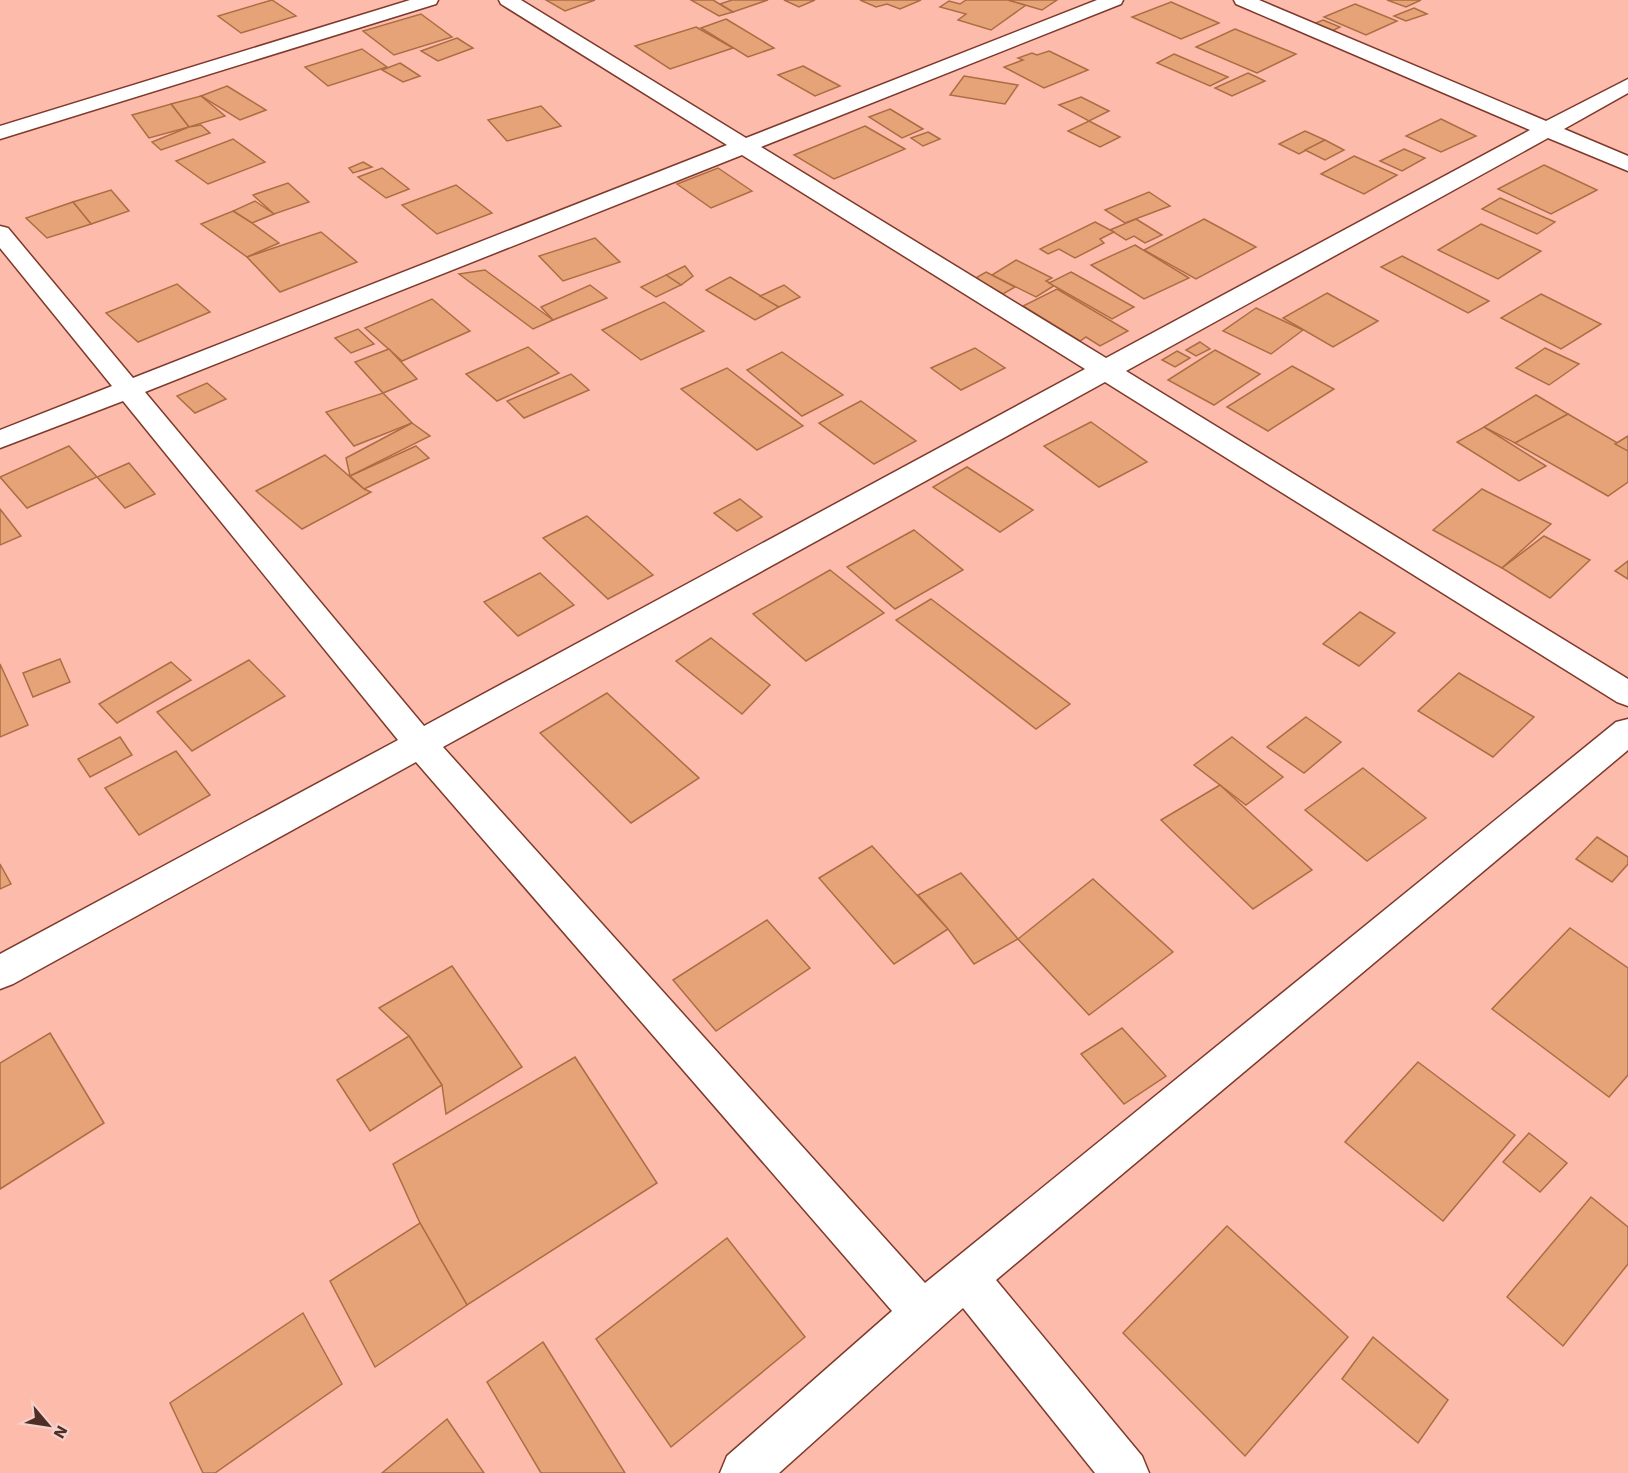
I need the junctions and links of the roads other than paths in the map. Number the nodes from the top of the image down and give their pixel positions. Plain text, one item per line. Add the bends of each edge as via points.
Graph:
1 (429, 0) edge
2 (508, 0) edge
3 (1114, 0) edge
4 (1243, 0) edge
5 (1628, 85) edge
6 (1548, 130) junction
7 (0, 133) edge
8 (744, 146) junction
9 (1628, 164) edge
10 (0, 233) edge
11 (1106, 371) junction
12 (129, 389) junction
13 (0, 440) edge
14 (1628, 694) edge
15 (1628, 731) edge
16 (420, 744) junction
17 (0, 973) edge
18 (966, 1278) junction
19 (923, 1313) junction
20 (744, 1473) edge
21 (1125, 1473) edge

1 - 7 street
2 - 8 street
3 - 8 street
4 - 6 street
5 - 6 street
6 - 9 street
6 - 11 street
8 - 11 street
8 - 12 street
10 - 12 street
11 - 14 street
11 - 16 street
12 - 13 street
12 - 16 street
15 - 18 street
16 - 17 street
16 - 19 street
18 - 19 street
18 - 21 street
19 - 20 street

